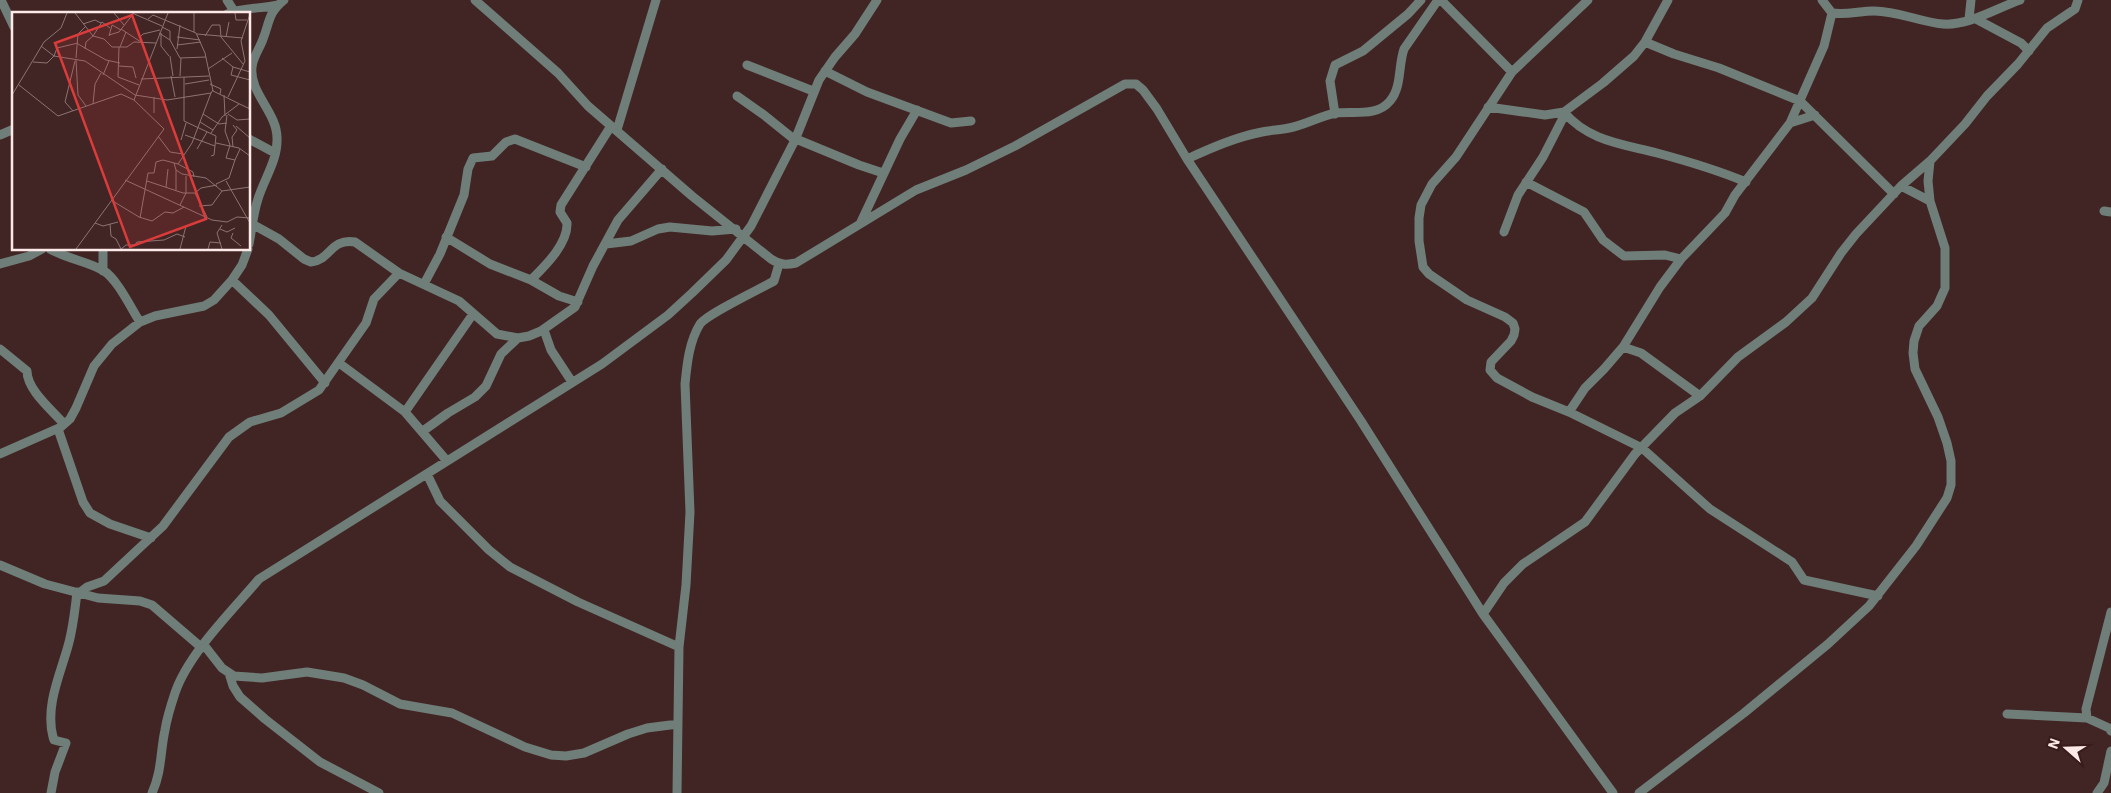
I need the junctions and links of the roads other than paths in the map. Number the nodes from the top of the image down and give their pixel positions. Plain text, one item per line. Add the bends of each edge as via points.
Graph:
1 (1, 0) edge
2 (228, 0) edge
3 (475, 0) edge
4 (656, 0) edge
5 (876, 0) edge
6 (1421, 0) edge
7 (1439, 0) edge
8 (1588, 0) edge
9 (1668, 0) edge
10 (1822, 0) edge
11 (1971, 0) edge
12 (2020, 0) edge
13 (2078, 0) edge
14 (281, 2) edge
15 (230, 12) edge
16 (1832, 12) junction
17 (1972, 19) junction
18 (12, 23) edge
19 (1645, 42) junction
20 (2029, 51) junction
21 (747, 65) dead end
22 (825, 71) junction
23 (1512, 72) junction
24 (813, 91) junction
25 (737, 96) dead end
26 (1800, 101) junction
27 (1488, 107) junction
28 (917, 110) junction
29 (1564, 113) junction
30 (1335, 114) junction
31 (1815, 115) junction
32 (971, 121) dead end
33 (1790, 123) junction
34 (614, 128) junction
35 (12, 130) edge
36 (0, 135) edge
37 (795, 139) junction
38 (250, 140) edge
39 (275, 153) junction
40 (1187, 159) junction
41 (1930, 161) junction
42 (586, 167) junction
43 (662, 169) junction
44 (883, 173) junction
45 (1526, 182) junction
46 (1746, 182) junction
47 (1901, 186) junction
48 (1894, 194) junction
49 (1930, 201) junction
50 (251, 220) edge
51 (861, 222) junction
52 (736, 229) junction
53 (1504, 232) dead end
54 (744, 236) junction
55 (446, 237) junction
56 (606, 244) junction
57 (40, 250) edge
58 (52, 250) edge
59 (103, 250) edge
60 (248, 250) edge
61 (1681, 259) junction
62 (0, 264) edge
63 (779, 264) junction
64 (103, 270) junction
65 (399, 273) junction
66 (232, 280) junction
67 (531, 280) junction
68 (424, 284) junction
69 (578, 302) junction
70 (472, 314) junction
71 (140, 322) junction
72 (544, 330) junction
73 (518, 338) junction
74 (1623, 347) junction
75 (0, 349) edge
76 (339, 363) junction
77 (572, 382) junction
78 (325, 383) junction
79 (1700, 396) junction
80 (405, 412) junction
81 (1569, 412) junction
82 (61, 426) junction
83 (423, 431) junction
84 (1642, 448) junction
85 (0, 454) edge
86 (447, 461) junction
87 (426, 474) junction
88 (151, 538) junction
89 (0, 565) edge
90 (78, 592) junction
91 (1878, 596) junction
92 (2111, 612) edge
93 (1483, 614) junction
94 (679, 646) junction
95 (203, 647) junction
96 (229, 673) junction
97 (2007, 714) dead end
98 (2086, 718) junction
99 (678, 724) junction
100 (2111, 730) edge
101 (2111, 751) edge
102 (51, 793) edge
103 (152, 793) edge
104 (379, 793) edge
105 (677, 793) edge
106 (1614, 793) edge
107 (1639, 793) edge
108 (2097, 793) edge

1 - 18 street
2 - 15 street
3 - 34 street via 558,73 588,106
4 - 34 street
5 - 22 street via 855,34
6 - 30 street via 1363,50 1335,65 1330,81
7 - 23 street
7 - 30 street via 1404,50 1398,83 1390,101 1369,112
8 - 23 street
9 - 19 street
10 - 16 street
11 - 17 street
12 - 17 street
13 - 20 street via 2075,9 2047,28
14 - 15 street
14 - 39 street via 270,16 252,67 257,90 275,125
16 - 17 street via 1846,15 1875,11 1946,24
16 - 26 street via 1828,36
17 - 20 street via 2021,43
19 - 26 street
19 - 29 street via 1618,71
20 - 41 street
21 - 24 street
22 - 24 street
22 - 28 street via 867,92
23 - 27 street
24 - 37 street
25 - 37 street
26 - 31 street
26 - 33 street
27 - 29 street via 1545,115
27 - 81 street via 1456,157 1424,197 1419,218 1423,267 1467,300 1513,323 1515,329 1511,341 1491,362 1490,370 1497,378
28 - 32 street via 954,124
28 - 44 street
29 - 45 street
29 - 46 street via 1583,131 1605,140 1665,155
30 - 40 street via 1289,128 1260,132
31 - 33 street
31 - 48 street
33 - 46 street
34 - 42 street
34 - 43 street
35 - 36 street
37 - 44 street
37 - 54 street
38 - 39 street
39 - 50 street
40 - 51 street via 1143,90 1136,84 1125,84 1015,146 927,185
40 - 93 street via 1350,404
41 - 47 street
41 - 49 street
42 - 55 street via 515,139 506,142 492,156 474,158 468,169 464,195
42 - 67 street via 560,208 567,223 564,238
43 - 52 street
43 - 56 street via 626,210
44 - 51 street
45 - 53 street
45 - 61 street via 1584,212 1603,240 1624,256 1665,255
46 - 61 street via 1725,213
47 - 48 street
47 - 49 street
48 - 79 street via 1840,253 1812,298 1786,322 1738,357
49 - 91 street via 1945,248 1945,288 1937,306 1919,326 1913,353 1915,369 1947,442 1951,485 1947,498 1916,546
50 - 65 street via 308,261 315,262 339,243 355,242
51 - 63 street via 796,262
52 - 54 street
52 - 56 street via 712,232 670,227 631,240
54 - 63 street
54 - 77 street via 726,260 668,315
55 - 67 street via 490,264
55 - 68 street
56 - 69 street
57 - 62 street
58 - 64 street
59 - 64 street
60 - 66 street
61 - 74 street
63 - 94 street via 774,281 701,322 691,346 685,384 689,529
64 - 71 street via 112,278
65 - 68 street
65 - 76 street via 374,299 366,323
66 - 71 street via 204,306
66 - 78 street via 269,315
67 - 69 street
68 - 70 street via 459,301
69 - 72 street
70 - 73 street via 497,334
70 - 80 street
71 - 82 street via 100,356 76,408
72 - 73 street
72 - 77 street via 551,350
73 - 83 street via 501,354 486,386 475,397
74 - 79 street via 1641,353
74 - 81 street via 1585,388
75 - 82 street via 27,370 31,387
76 - 78 street
76 - 80 street
77 - 86 street
78 - 88 street via 300,403 250,422 229,437
79 - 84 street via 1676,413
80 - 83 street
81 - 84 street
82 - 85 street
82 - 88 street via 85,507 110,524
83 - 86 street
84 - 91 street via 1710,508 1792,562 1804,580
84 - 93 street via 1585,522 1523,564 1504,583
86 - 87 street
87 - 94 street via 440,501 510,567 578,602
87 - 95 street via 259,580
88 - 90 street via 104,581
89 - 90 street via 45,584
90 - 95 street via 152,605
90 - 102 street via 68,646 57,677 51,717 52,737 66,743
91 - 107 street via 1828,644
92 - 98 street
93 - 106 street
94 - 99 street
95 - 96 street
95 - 103 street via 190,662 176,691 165,728 159,777
96 - 99 street via 256,678 307,672 344,678 400,704 452,713 551,755 584,753 647,728
96 - 104 street via 240,697 265,720 320,762
97 - 98 street
98 - 100 street
99 - 105 street
101 - 108 street via 2104,783

